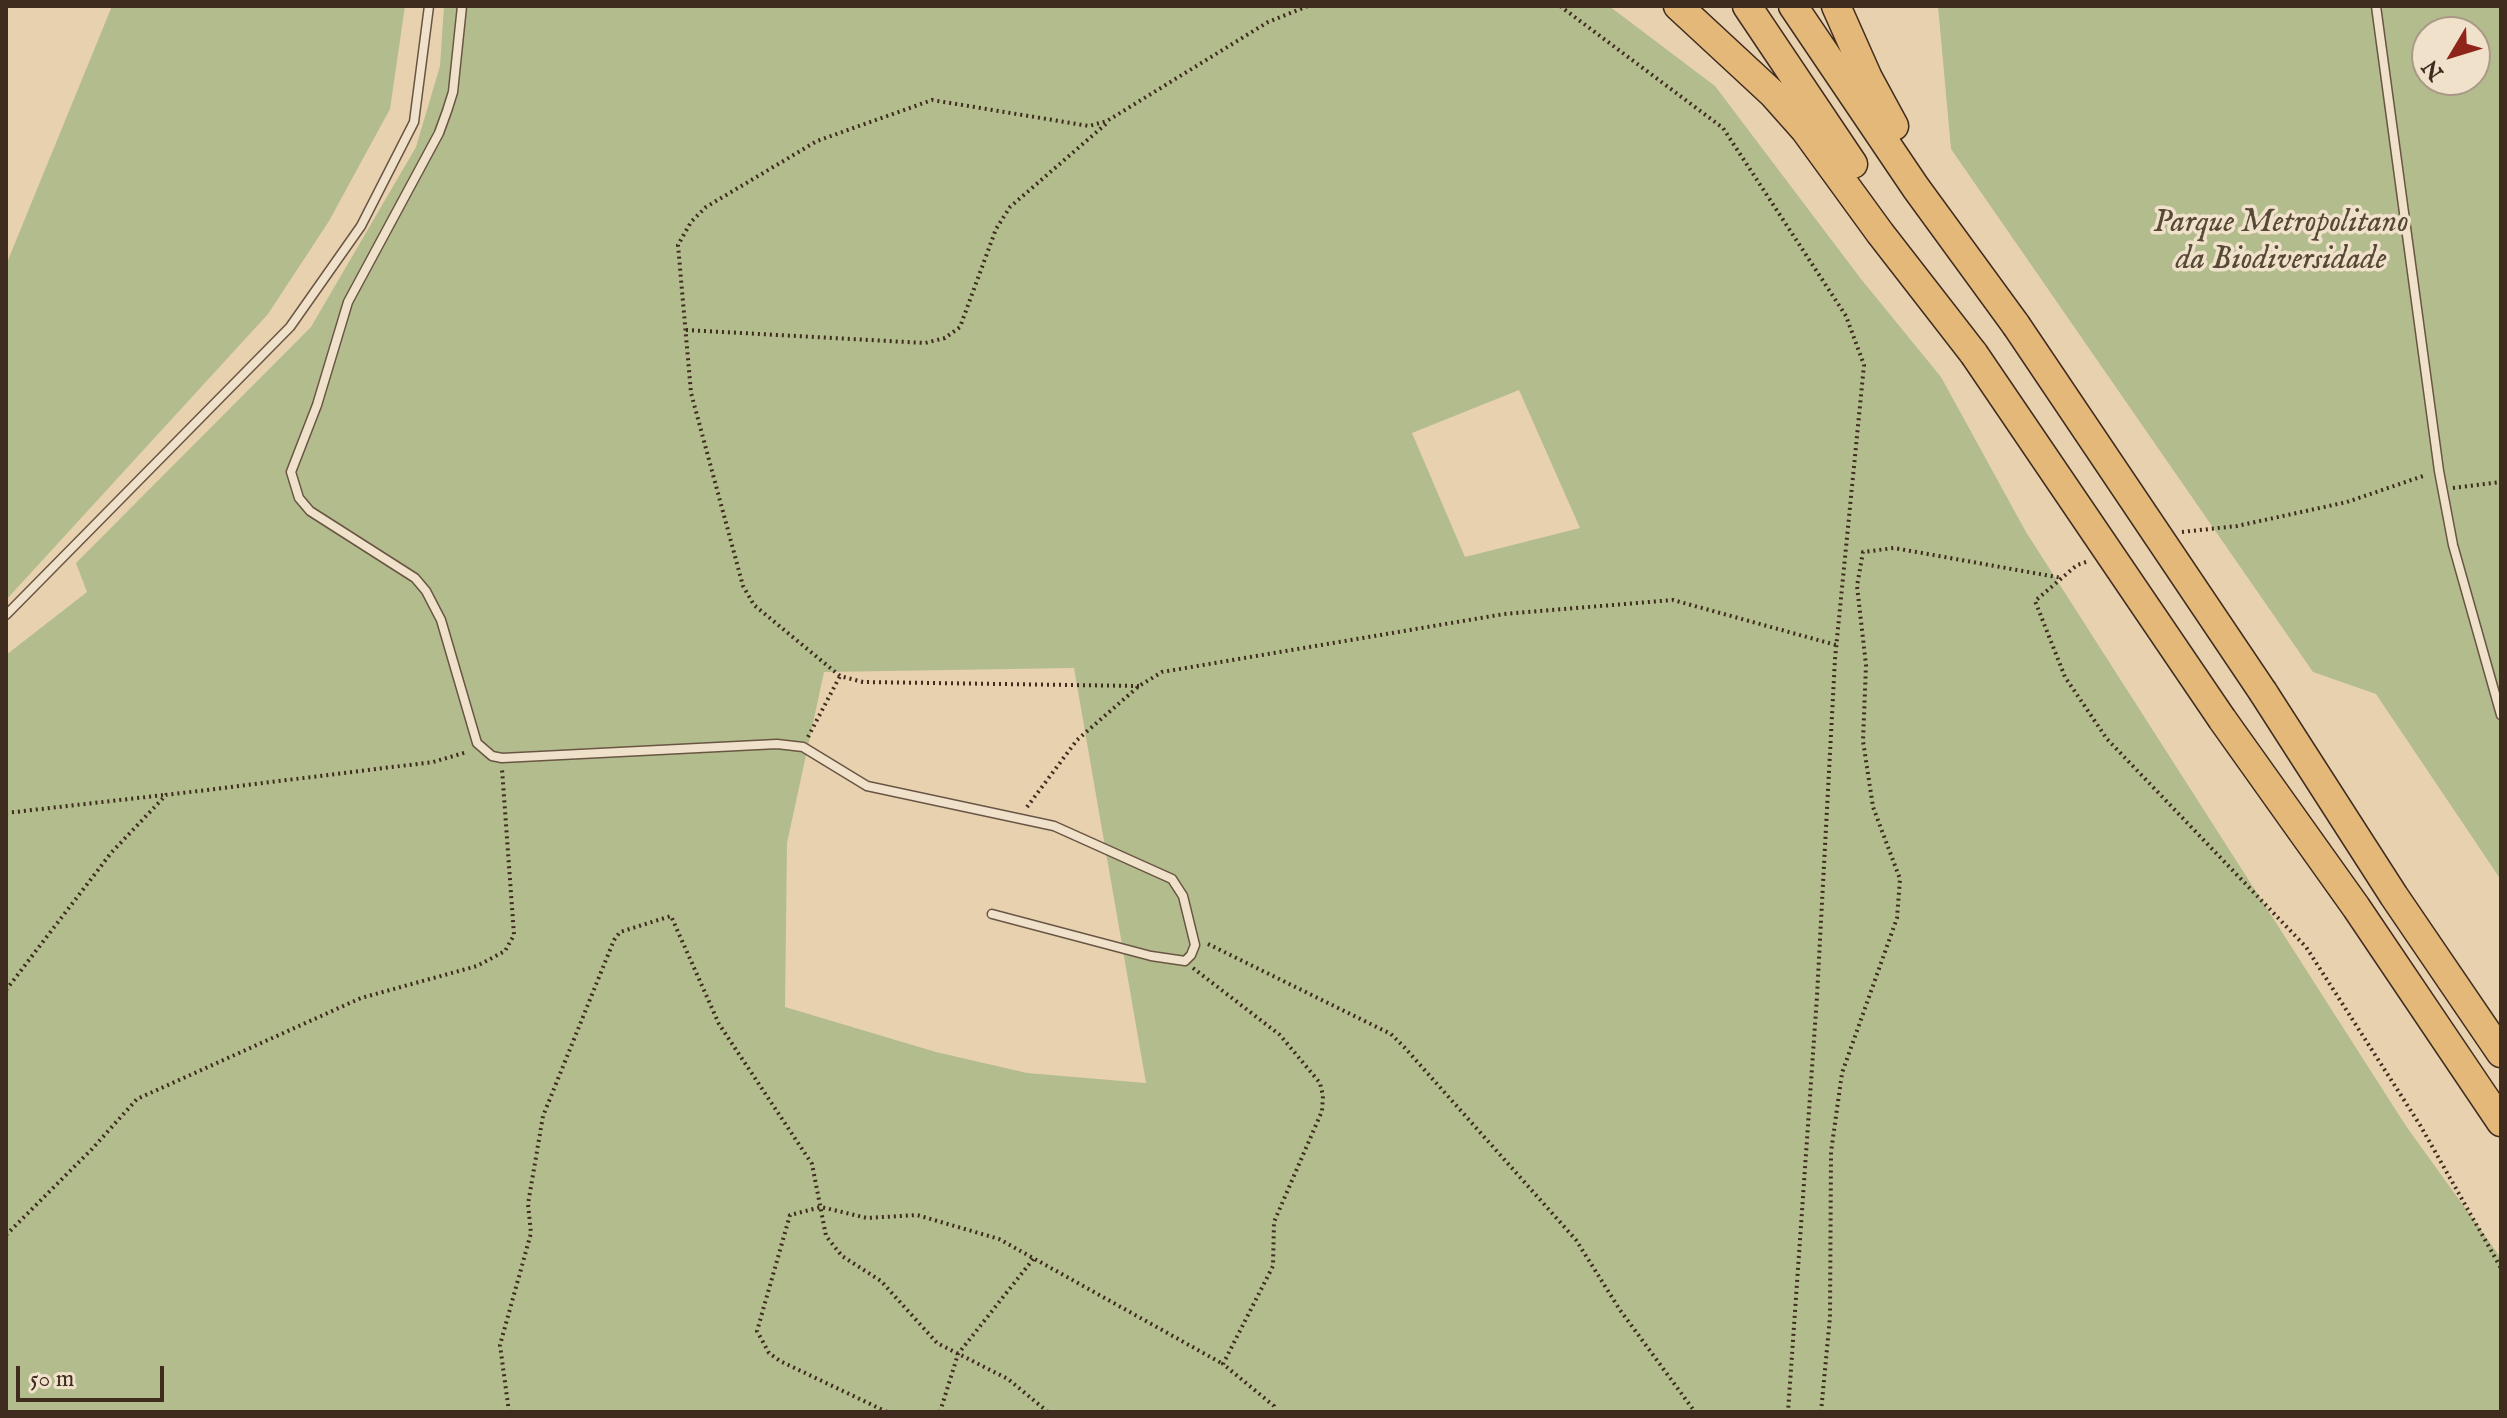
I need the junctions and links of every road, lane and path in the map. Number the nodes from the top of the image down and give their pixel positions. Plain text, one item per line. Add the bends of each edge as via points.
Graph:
1 (429, 6) edge
2 (462, 6) edge
3 (1308, 6) edge
4 (1560, 6) edge
5 (1678, 6) edge
6 (1747, 6) edge
7 (1793, 6) edge
8 (1836, 6) edge
9 (2376, 6) edge
10 (1114, 116) junction
11 (2016, 325) junction
12 (686, 330) junction
13 (1974, 354) junction
14 (2439, 471) junction
15 (2501, 482) edge
16 (2443, 489) junction
17 (2237, 526) dead end
18 (2077, 565) dead end
19 (2062, 578) junction
20 (6, 615) edge
21 (1836, 645) junction
22 (840, 676) junction
23 (1139, 686) junction
24 (2501, 715) edge
25 (803, 747) junction
26 (483, 748) junction
27 (502, 758) junction
28 (166, 795) junction
29 (6, 813) edge
30 (1019, 818) junction
31 (992, 914) dead end
32 (1193, 938) junction
33 (1185, 961) junction
34 (6, 990) edge
35 (2501, 1053) edge
36 (2501, 1122) edge
37 (821, 1207) junction
38 (6, 1235) edge
39 (1034, 1258) junction
40 (2501, 1268) edge
41 (958, 1354) junction
42 (1223, 1364) junction
43 (509, 1412) edge
44 (887, 1412) edge
45 (940, 1412) edge
46 (1048, 1412) edge
47 (1275, 1412) edge
48 (1695, 1412) edge
49 (1788, 1412) edge
50 (1821, 1412) edge

1 - 20 lane via 414,122 361,226 290,327
2 - 26 lane via 453,92 439,133 348,302 291,472 299,498 310,511 415,578 426,591 441,620 477,743
3 - 10 path via 1268,22
4 - 21 path via 1723,128 1846,316 1864,365
5 - 13 highway via 1805,130
6 - 13 highway
7 - 11 highway
8 - 11 highway via 1887,114
9 - 14 lane
10 - 12 path via 1010,207 996,229 960,327 945,338 925,343
10 - 12 path via 1089,126 932,100 817,141 706,207 691,222 678,245
11 - 35 highway, bridge
12 - 22 path via 691,393 743,586 754,605
13 - 36 highway, bridge
14 - 16 lane
14 - 17 path via 2347,502
15 - 16 path
16 - 24 lane via 2453,545
18 - 19 path
19 - 40 path via 2035,601 2065,677 2107,739 2306,947 2420,1125
19 - 50 path via 1894,548 1863,552 1857,586 1866,665 1863,741 1873,807 1900,879 1897,918 1842,1073 1831,1152 1830,1317
21 - 23 path via 1673,600 1504,614 1162,672
21 - 49 path
22 - 23 path via 863,682
22 - 25 path
23 - 30 path via 1077,740
25 - 27 lane
25 - 30 lane via 867,786
26 - 27 lane
26 - 28 path via 433,762
27 - 38 path via 514,935 505,951 477,966 361,998 137,1099
28 - 29 path
28 - 34 path via 111,853
30 - 32 lane via 1054,826 1172,879 1183,896
31 - 33 lane
32 - 33 lane via 1195,945
32 - 48 path via 1391,1034 1576,1240
33 - 42 path via 1280,1035 1320,1083 1323,1096 1322,1111 1274,1222 1273,1266
37 - 39 path via 867,1218 917,1215 999,1239
37 - 41 path via 826,1236 842,1256 881,1281 937,1343
37 - 43 path via 812,1164 719,1024 671,916 620,932 543,1116 528,1204 531,1233 500,1345
37 - 44 path via 790,1215 757,1331 780,1361
39 - 41 path
39 - 42 path
41 - 45 path
41 - 46 path via 1008,1379
42 - 47 path

